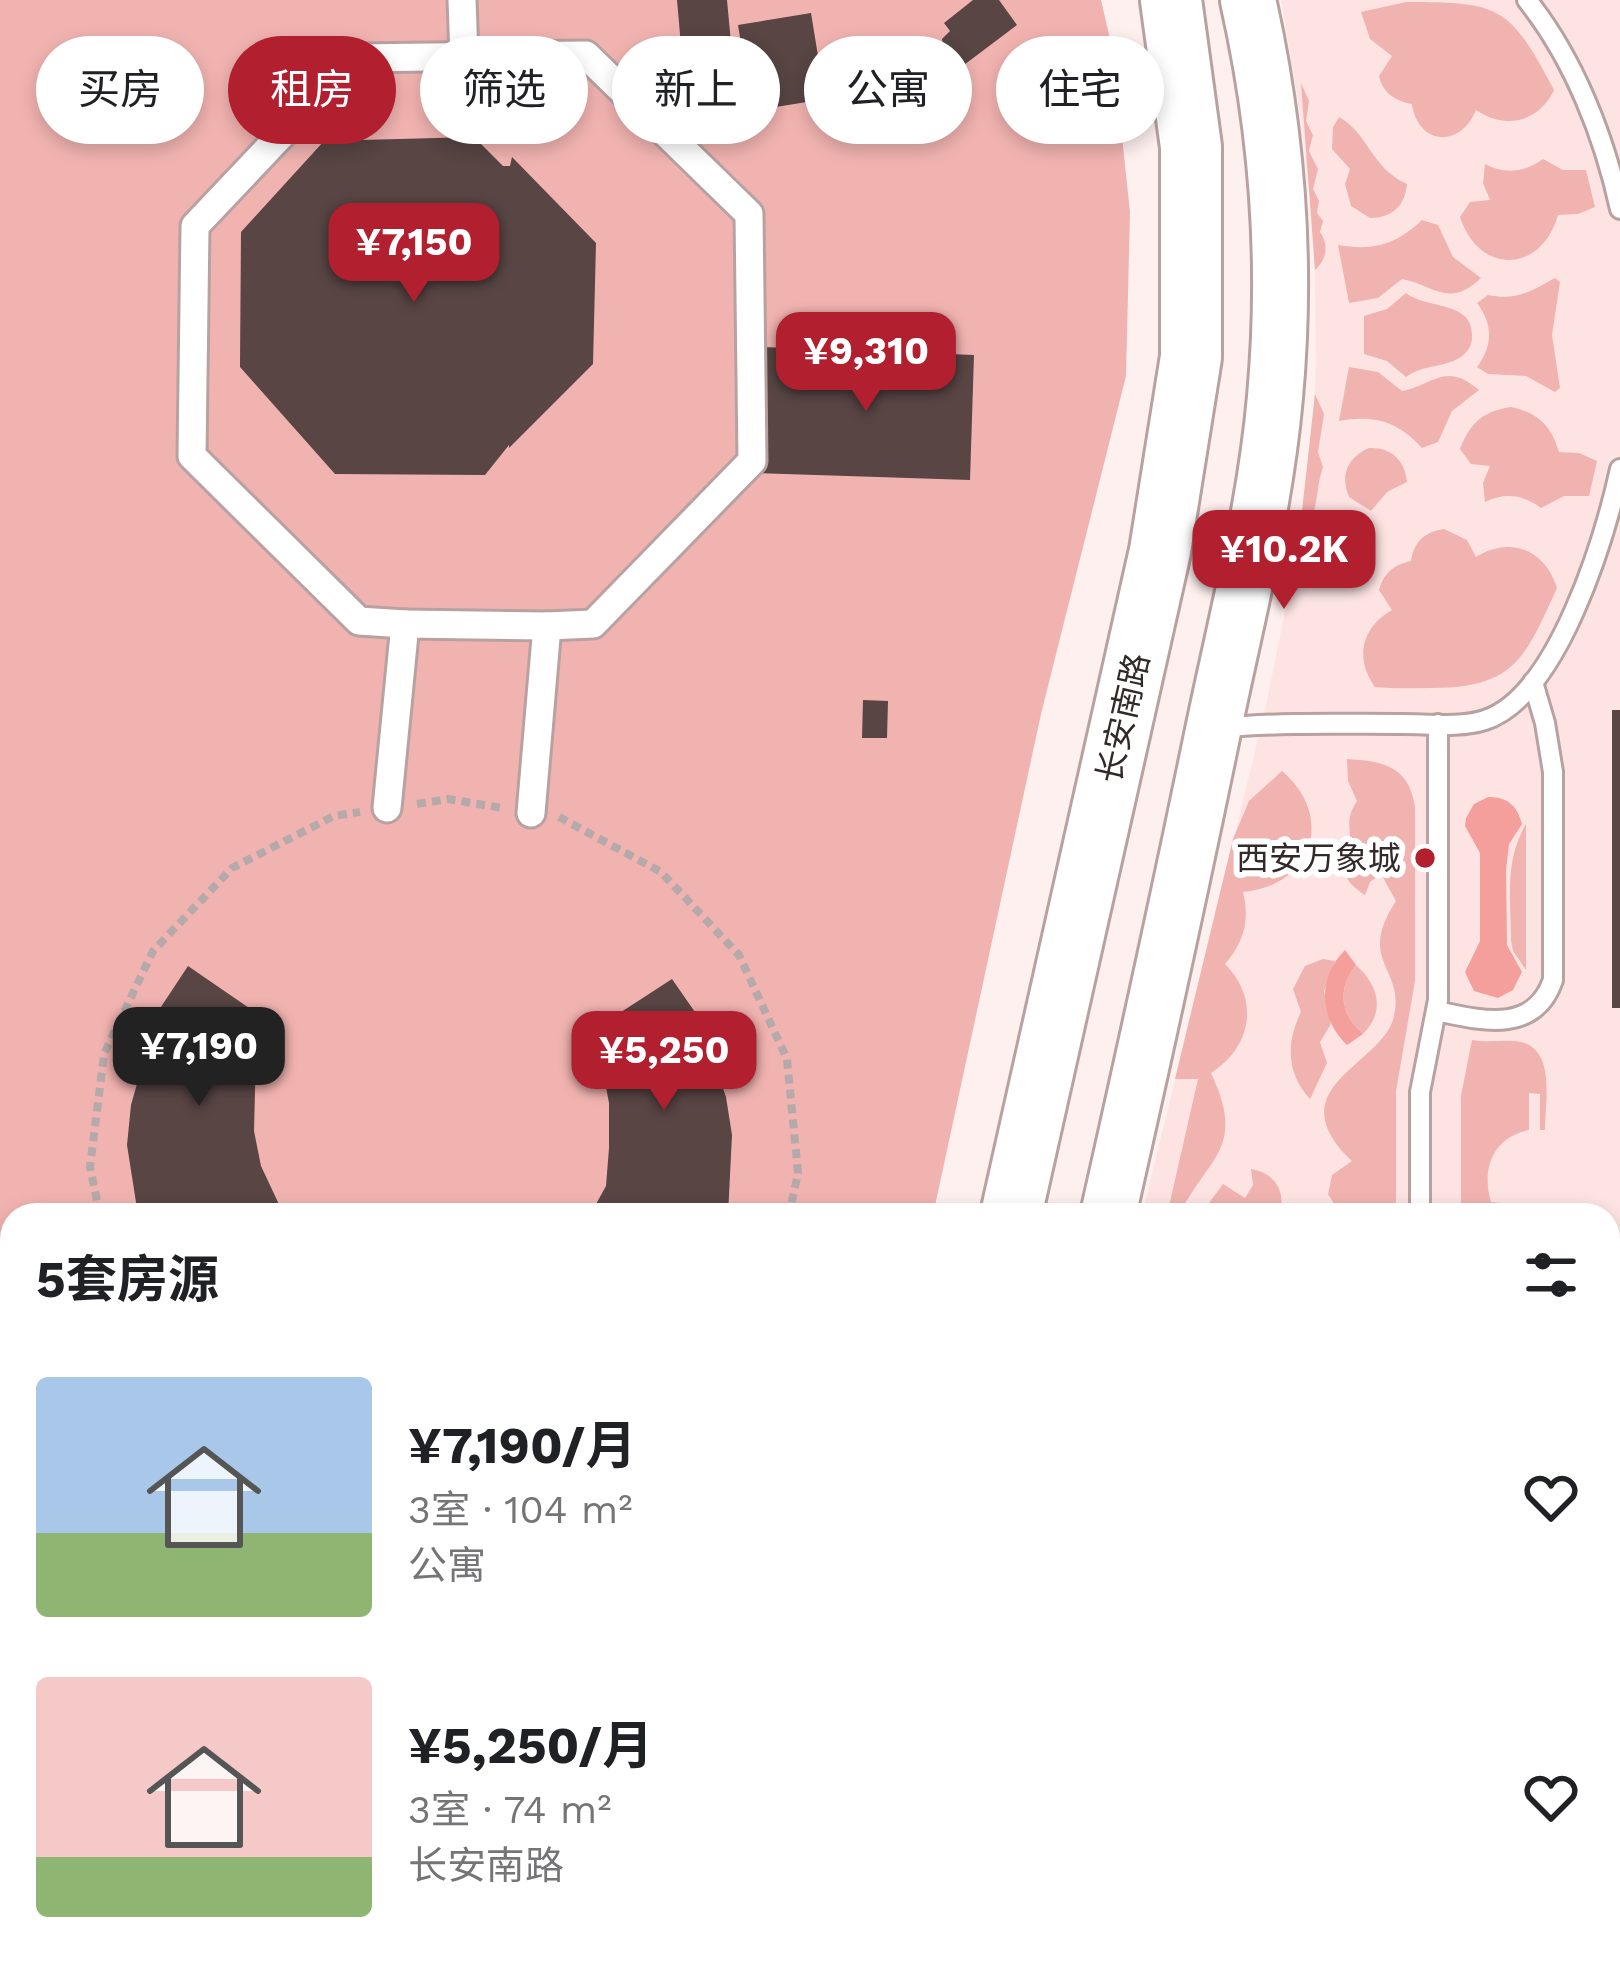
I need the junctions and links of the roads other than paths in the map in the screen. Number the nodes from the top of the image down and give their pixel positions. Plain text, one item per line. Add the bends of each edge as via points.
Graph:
1 (462, 0) edge
2 (1171, 0) edge
3 (1248, 0) edge
4 (1536, 4) edge
5 (463, 36) edge
6 (420, 57) edge
7 (588, 57) edge
8 (1620, 209) edge
9 (1620, 469) edge
10 (405, 624) junction
11 (547, 626) junction
12 (1533, 682) junction
13 (1438, 724) junction
14 (1213, 729) junction
15 (386, 808) road end
16 (531, 813) road end
17 (1436, 1011) junction
18 (1014, 1203) edge
19 (1111, 1203) edge
20 (1420, 1203) edge

1 - 5 street
2 - 18 main road, 长安南路 via 1191,147 1191,357 1160,551
3 - 14 main road via 1270,130 1282,301 1256,531
4 - 8 lane via 1580,90
6 - 10 street via 354,58 195,226 192,456 359,621
7 - 11 street via 749,214 752,460 593,624
9 - 12 lane via 1588,575
10 - 11 street
10 - 15 street
11 - 16 street
12 - 13 lane via 1494,716
12 - 17 lane via 1553,772 1552,980 1536,1007 1505,1022
13 - 14 lane
13 - 17 lane
14 - 19 main road
17 - 20 lane via 1420,1092

